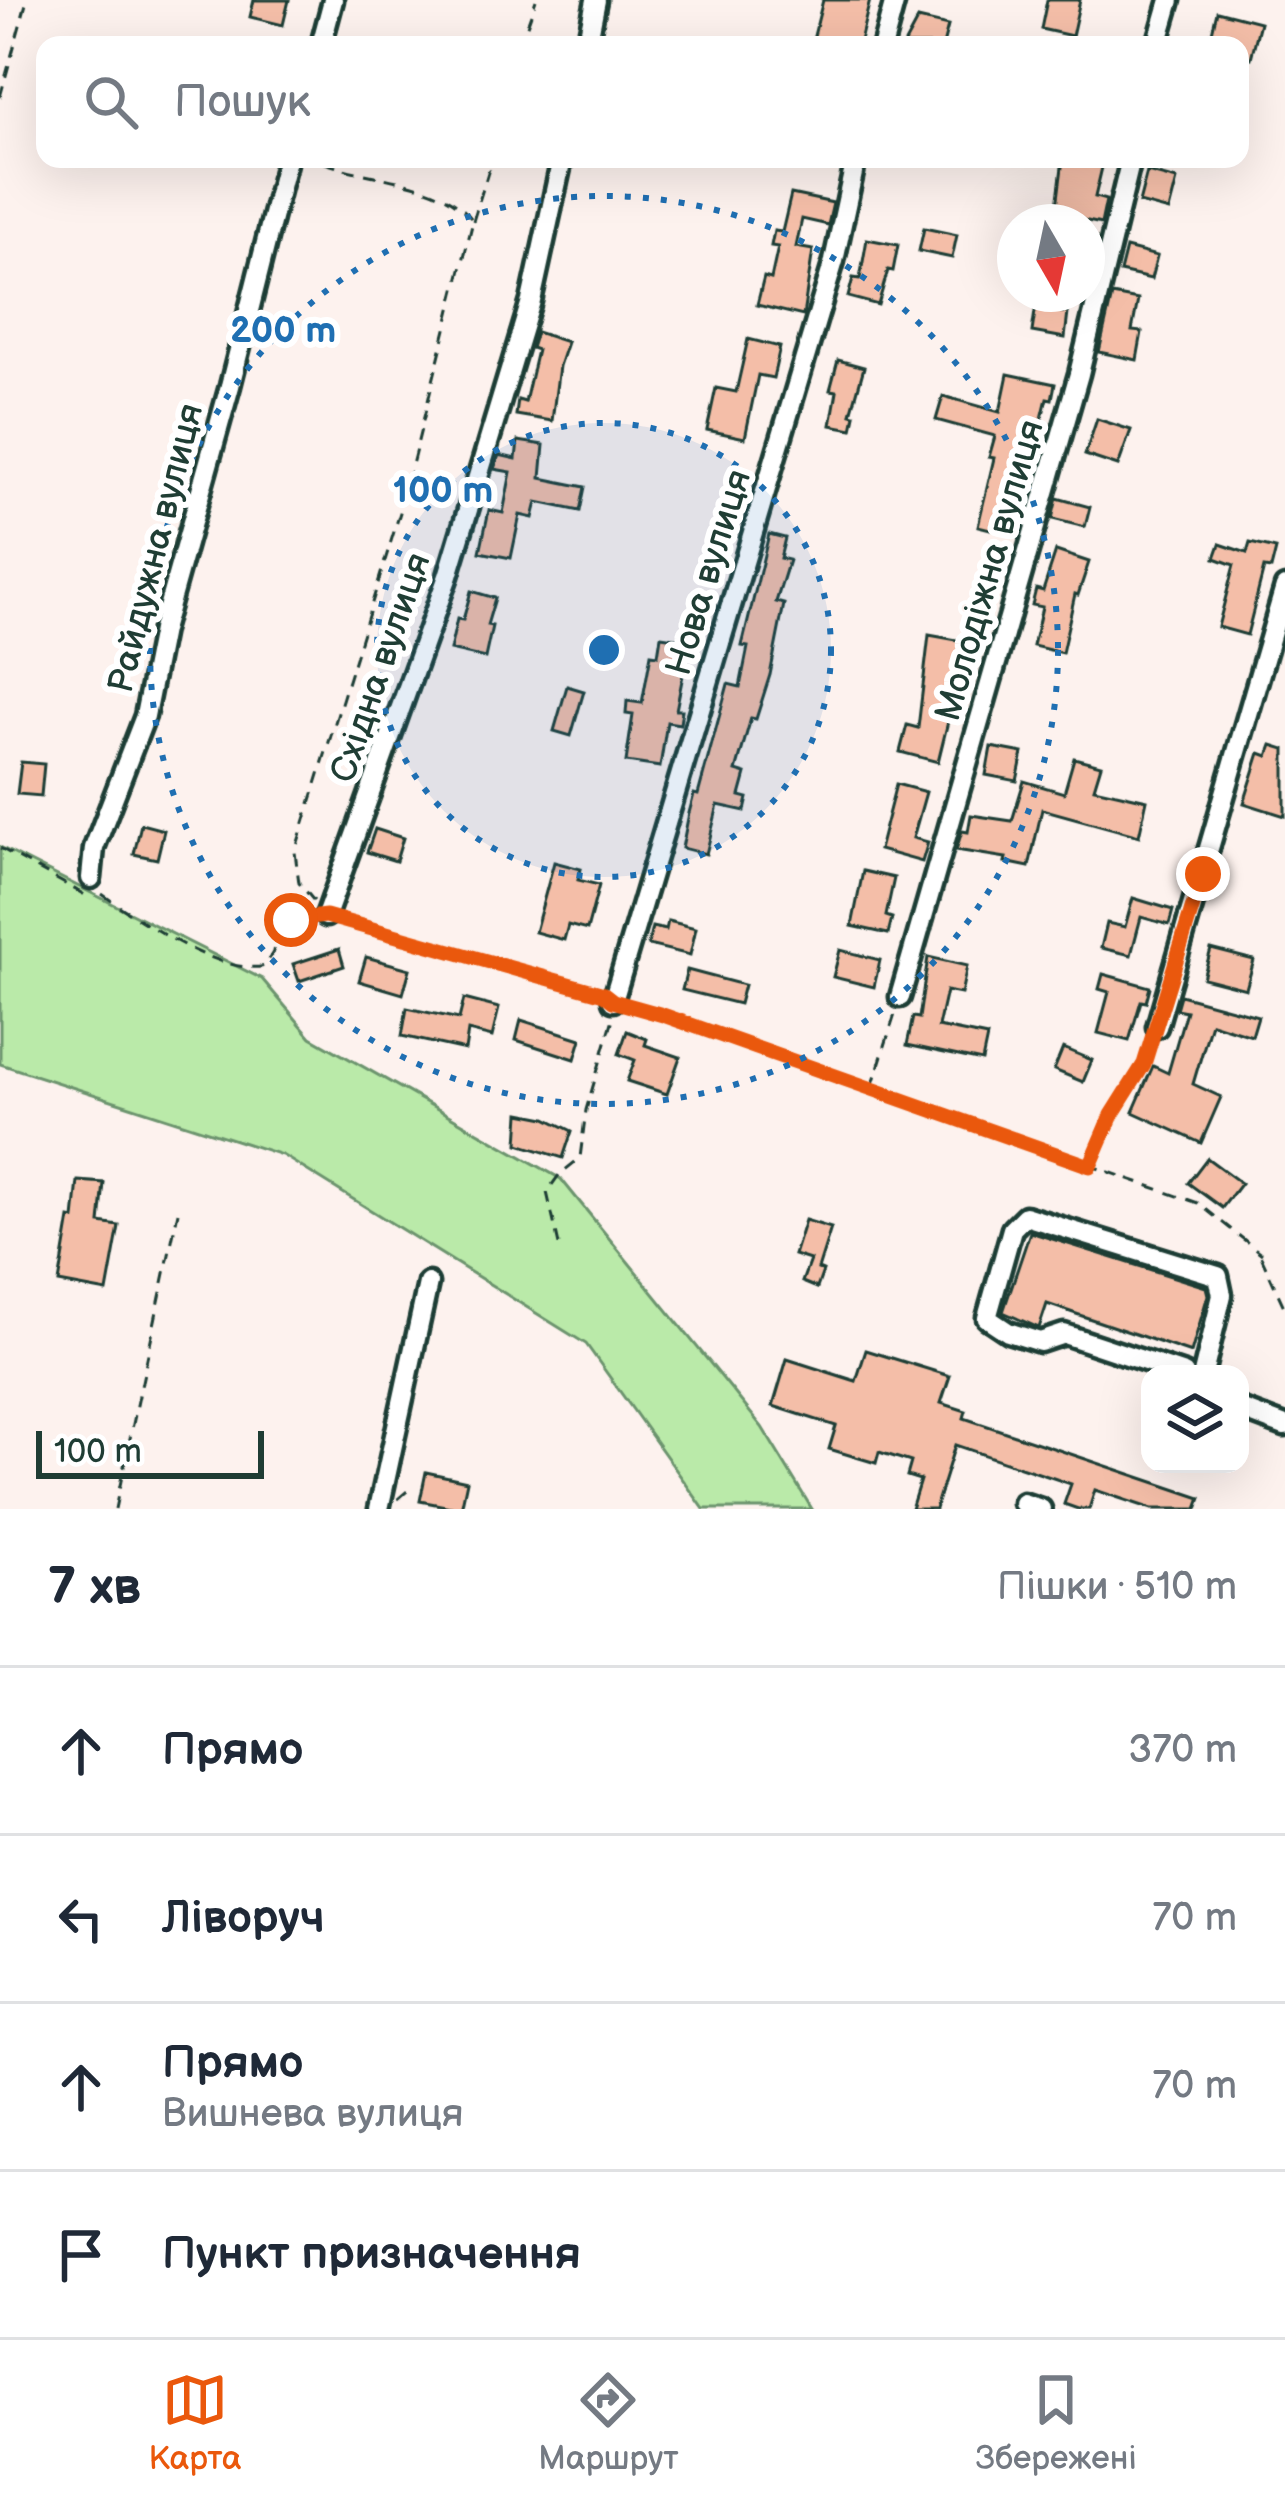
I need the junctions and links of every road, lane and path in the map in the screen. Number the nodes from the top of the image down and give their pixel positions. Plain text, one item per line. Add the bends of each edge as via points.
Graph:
1 (27, 0) edge
2 (333, 0) edge
3 (536, 0) edge
4 (596, 0) edge
5 (895, 0) edge
6 (1170, 0) edge
7 (323, 36) edge
8 (523, 36) edge
9 (588, 36) edge
10 (885, 36) edge
11 (1160, 36) edge
12 (0, 97) edge
13 (285, 168) edge
14 (345, 168) edge
15 (488, 168) edge
16 (560, 168) edge
17 (854, 168) edge
18 (1129, 168) edge
19 (473, 221) junction
20 (1285, 587) edge
21 (0, 848) edge
22 (91, 878) junction
23 (326, 916) junction
24 (900, 997) joint
25 (613, 1001) junction
26 (1157, 1027) joint
27 (872, 1090) junction
28 (1090, 1166) junction
29 (178, 1212) dead end
30 (559, 1245) dead end
31 (428, 1283) dead end
32 (1285, 1309) edge
33 (1157, 1365) edge
34 (1205, 1365) edge
35 (1249, 1412) edge
36 (1285, 1426) edge
37 (413, 1486) dead end
38 (115, 1509) edge
39 (379, 1509) edge
40 (389, 1509) edge

1 - 12 path
2 - 7 street
3 - 8 path
4 - 9 street
5 - 10 street
6 - 11 street
13 - 22 street, Райдужна вулиця via 145,716 94,848
14 - 19 path via 462,204
15 - 19 path
16 - 23 street, Східна вулиця via 531,301 448,576
17 - 25 street, Нова вулиця via 834,261
18 - 24 street, Молодіжна вулиця
19 - 23 path via 401,508 296,852 299,884
20 - 26 street
21 - 22 path via 85,895
22 - 23 path via 132,915 249,970 265,966 276,932 291,920
23 - 25 path
24 - 27 path
25 - 27 path
25 - 30 path via 580,1158 547,1192
26 - 28 path
27 - 28 path
28 - 32 path via 1198,1203 1261,1252
29 - 38 path
31 - 39 street
33 - 34 street via 1064,1334 1040,1342 987,1318 1012,1229 1024,1216 1218,1276 1222,1295
35 - 36 street
37 - 40 path

